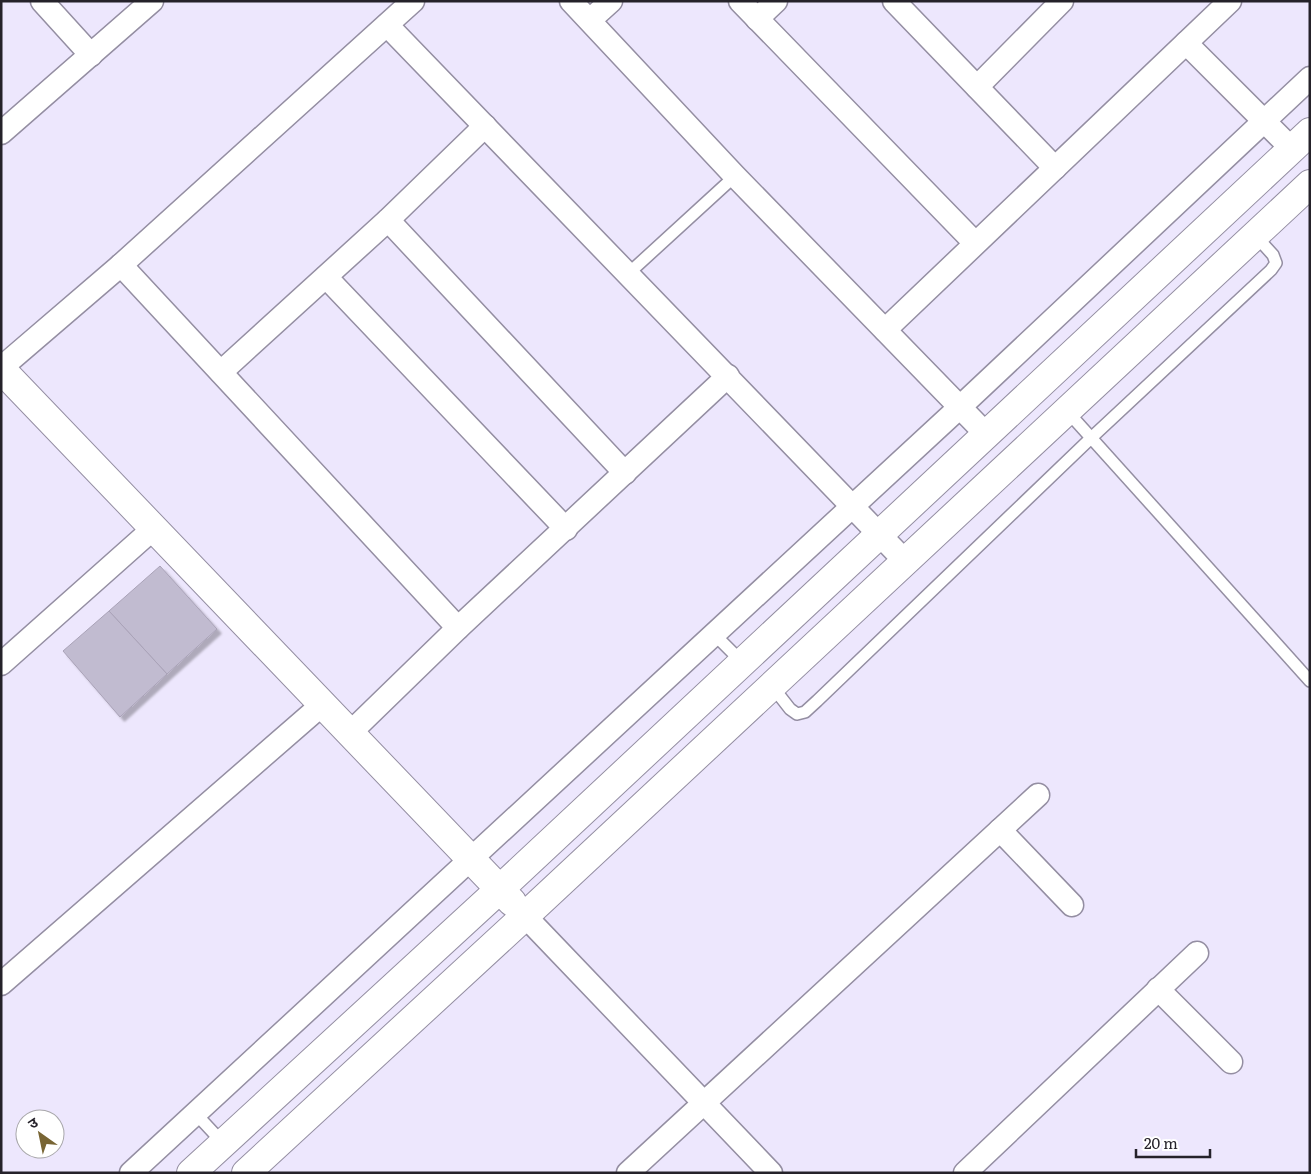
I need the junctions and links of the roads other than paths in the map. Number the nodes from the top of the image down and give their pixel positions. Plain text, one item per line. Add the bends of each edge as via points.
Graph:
1 (42, 1) edge
2 (152, 1) edge
3 (413, 1) edge
4 (570, 1) edge
5 (611, 1) edge
6 (740, 1) edge
7 (776, 1) edge
8 (894, 1) edge
9 (1062, 1) edge
10 (1230, 1) edge
11 (757, 19) junction
12 (590, 20) junction
13 (388, 25) junction
14 (1186, 43) junction
15 (91, 55) junction
16 (1310, 78) edge
17 (977, 87) junction
18 (1263, 120) junction
19 (485, 126) junction
20 (2, 132) edge
21 (1301, 140) edge
22 (1055, 168) junction
23 (735, 176) junction
24 (1310, 184) edge
25 (388, 220) junction
26 (1254, 235) junction
27 (975, 243) junction
28 (121, 265) junction
29 (629, 273) junction
30 (326, 277) junction
31 (885, 330) junction
32 (1, 368) edge
33 (221, 372) junction
34 (728, 376) junction
35 (960, 407) junction
36 (1067, 412) junction
37 (987, 435) junction
38 (1090, 439) junction
39 (625, 473) junction
40 (852, 505) junction
41 (154, 528) junction
42 (566, 529) junction
43 (880, 535) junction
44 (905, 561) junction
45 (458, 628) junction
46 (714, 634) junction
47 (742, 662) junction
48 (1, 664) edge
49 (1310, 681) edge
50 (771, 685) junction
51 (324, 703) junction
52 (351, 732) junction
53 (1038, 795) dead end
54 (1000, 830) junction
55 (472, 858) junction
56 (500, 889) junction
57 (1072, 905) dead end
58 (525, 916) junction
59 (1197, 953) dead end
60 (1, 984) edge
61 (1158, 989) junction
62 (1231, 1062) dead end
63 (704, 1102) junction
64 (196, 1114) junction
65 (223, 1143) junction
66 (131, 1173) edge
67 (191, 1173) edge
68 (246, 1173) edge
69 (628, 1173) edge
70 (771, 1173) edge
71 (965, 1173) edge

1 - 15 street
2 - 15 street
3 - 13 street
4 - 12 street
5 - 12 street
6 - 11 street
7 - 11 street
8 - 17 street
9 - 17 street
10 - 14 street
11 - 27 street
12 - 23 street
13 - 19 street
13 - 28 street
14 - 18 street
14 - 22 street
15 - 20 street
16 - 18 street
17 - 22 street
18 - 21 street
18 - 35 street
19 - 25 street
19 - 29 street
21 - 37 street
22 - 27 street
23 - 29 lane
23 - 31 street
24 - 26 street
25 - 30 street
25 - 39 street
26 - 36 street
26 - 38 lane via 1276,263 1271,270
27 - 31 street
28 - 32 street
28 - 33 street
29 - 34 street
30 - 33 street
30 - 42 street
31 - 35 street
32 - 41 street
33 - 45 street
34 - 39 street
34 - 40 street
35 - 37 street
35 - 40 street
36 - 38 lane
36 - 44 street
37 - 43 street
38 - 49 lane
38 - 50 lane via 805,712 797,714
39 - 42 street
40 - 43 street
40 - 46 street
41 - 48 street
41 - 51 street
42 - 45 street
43 - 44 street
43 - 47 street
44 - 50 street
45 - 52 street
46 - 47 lane
46 - 55 street
47 - 56 street
50 - 58 street
51 - 52 street
51 - 60 street
52 - 55 street
53 - 54 street
54 - 57 street
54 - 63 street
55 - 56 street
55 - 64 street
56 - 58 street
56 - 65 street
58 - 63 street
58 - 68 street
59 - 61 street
61 - 62 street
61 - 71 street
63 - 69 street
63 - 70 street
64 - 65 lane
64 - 66 street
65 - 67 street

